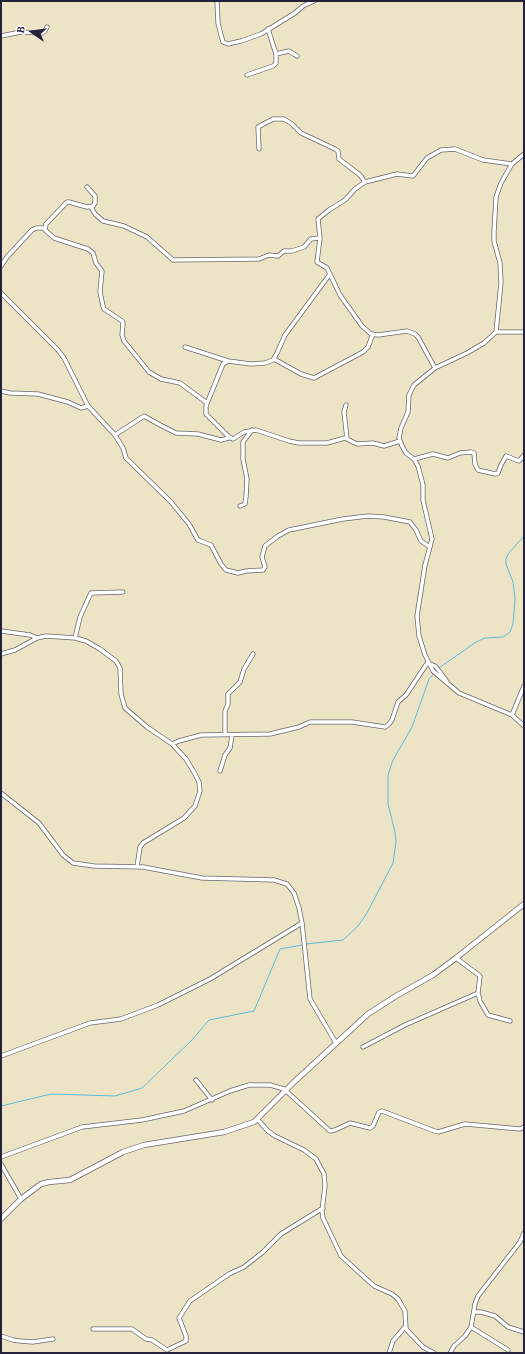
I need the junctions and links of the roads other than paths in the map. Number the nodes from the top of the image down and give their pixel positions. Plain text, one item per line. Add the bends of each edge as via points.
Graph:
1 (217, 1) edge
2 (314, 1) edge
3 (47, 27) dead end
4 (268, 29) junction
5 (1, 36) edge
6 (276, 54) junction
7 (297, 56) dead end
8 (247, 75) dead end
9 (259, 149) dead end
10 (524, 154) edge
11 (512, 164) junction
12 (365, 182) junction
13 (87, 186) dead end
14 (91, 207) junction
15 (45, 228) junction
16 (320, 238) junction
17 (1, 266) edge
18 (330, 274) junction
19 (1, 293) edge
20 (496, 332) junction
21 (524, 332) edge
22 (373, 334) junction
23 (185, 347) dead end
24 (274, 359) junction
25 (228, 361) junction
26 (435, 368) junction
27 (1, 391) edge
28 (207, 403) junction
29 (346, 405) dead end
30 (88, 406) junction
31 (252, 430) junction
32 (115, 435) junction
33 (229, 438) junction
34 (348, 439) junction
35 (400, 441) junction
36 (524, 455) edge
37 (414, 459) junction
38 (240, 506) dead end
39 (430, 547) junction
40 (123, 592) dead end
41 (1, 631) edge
42 (37, 638) junction
43 (75, 638) junction
44 (1, 654) edge
45 (253, 654) dead end
46 (429, 663) junction
47 (437, 671) junction
48 (448, 682) junction
49 (524, 686) edge
50 (512, 715) junction
51 (524, 726) edge
52 (225, 735) junction
53 (232, 735) junction
54 (172, 744) junction
55 (220, 771) dead end
56 (1, 793) edge
57 (137, 867) junction
58 (523, 907) edge
59 (302, 923) junction
60 (456, 958) junction
61 (478, 992) junction
62 (510, 1021) dead end
63 (336, 1043) junction
64 (363, 1047) dead end
65 (1, 1056) edge
66 (196, 1080) dead end
67 (286, 1090) junction
68 (212, 1100) junction
69 (258, 1120) junction
70 (524, 1127) edge
71 (1, 1157) edge
72 (1, 1164) edge
73 (22, 1199) junction
74 (323, 1208) junction
75 (1, 1219) edge
76 (524, 1233) edge
77 (474, 1312) junction
78 (405, 1327) junction
79 (471, 1327) junction
80 (93, 1328) dead end
81 (524, 1332) edge
82 (1, 1336) edge
83 (53, 1339) dead end
84 (508, 1350) dead end
85 (389, 1353) edge
86 (434, 1353) edge
87 (450, 1353) edge

1 - 4 street via 218,23 224,44 241,41
2 - 4 street
3 - 5 street via 42,33 21,32
4 - 6 street
6 - 7 street via 289,51
6 - 8 street via 276,63 273,66
9 - 12 street via 258,127 273,119 284,119 301,133 338,151 339,159
10 - 11 street
11 - 12 street via 483,160 451,148 440,150 427,158 413,176 397,174
11 - 20 street via 496,197 494,214 494,242 500,263 501,284
12 - 16 street via 319,218
13 - 14 street via 95,196 95,203
14 - 15 street via 67,202
14 - 16 street via 103,221 124,226 147,237 173,260 259,259 269,255 278,256 304,247 311,239
15 - 17 street via 32,230
15 - 28 street via 54,238 93,253 102,271 100,292 104,309 122,321 124,341 149,372 161,379 180,383
16 - 18 street via 317,262 327,268
18 - 22 street via 340,295 362,326
18 - 24 street via 284,335
19 - 30 street via 64,358
20 - 21 street
20 - 26 street via 467,354
22 - 24 street via 363,352 314,378
22 - 26 street via 407,331 415,334
23 - 25 street
24 - 25 street via 251,364
25 - 28 street via 222,366
26 - 35 street via 411,390
27 - 30 street via 38,394 70,402 81,408
28 - 33 street via 205,408 208,416
29 - 34 street via 344,415
30 - 32 street
31 - 33 street via 233,439
31 - 34 street via 298,443 327,443
31 - 38 street via 244,441 246,496 245,504
32 - 33 street via 144,416 176,433 198,434 221,440
32 - 39 street via 126,458 172,502 198,540 211,545 223,567 230,572 263,570 265,567 262,557 265,546 284,532 343,519 380,516 408,521 414,525 421,541
34 - 35 street via 357,444 373,443 384,446
35 - 37 street via 406,453
36 - 37 street via 519,461 506,456 498,473 495,474 478,470 474,453 471,452 448,458 433,454
37 - 39 street via 423,485 423,500 432,533
39 - 46 street via 423,572 417,616 419,636
40 - 43 street via 91,593 80,617
41 - 42 street
42 - 43 street
42 - 44 street via 15,650
43 - 54 street via 95,646 116,661 120,668 120,694 125,708
45 - 52 street via 240,682 228,694
46 - 47 street
46 - 53 street via 398,702 392,720 385,727 352,722 310,722 270,734
47 - 48 street
47 - 48 street via 437,675
48 - 50 street via 463,695
49 - 50 street
50 - 51 street
52 - 53 street
52 - 54 street via 201,735
53 - 55 street via 230,748
54 - 57 street via 196,774 200,794 195,806 184,818 142,844
56 - 57 street via 39,823 70,862 94,866
57 - 59 street via 202,878 282,882 294,893
58 - 60 street
59 - 63 street via 310,999
59 - 65 street via 210,979 158,1005 121,1019 90,1023
60 - 61 street via 480,976
60 - 63 street via 368,1014
61 - 62 street via 488,1015
61 - 64 street
63 - 67 street
66 - 68 street
67 - 68 street via 278,1086 246,1085
67 - 69 street
67 - 70 street via 330,1130 350,1123 370,1128 374,1126 379,1112 382,1111 436,1131 465,1124 520,1129
68 - 71 street via 172,1115 82,1127
69 - 73 street via 224,1132 132,1149 70,1180 41,1184
69 - 74 street via 275,1136 316,1159 324,1174
72 - 73 street
73 - 75 street
74 - 78 street via 323,1218 341,1256 374,1286 398,1299 405,1311
74 - 80 street via 284,1232 244,1267 229,1274 190,1301 179,1318 186,1340 170,1350 132,1329
76 - 77 street via 520,1242 478,1296
77 - 79 street
77 - 81 street via 495,1316 508,1327
78 - 85 street via 393,1341
78 - 86 street via 423,1348
79 - 84 street
79 - 87 street
82 - 83 street via 33,1342

